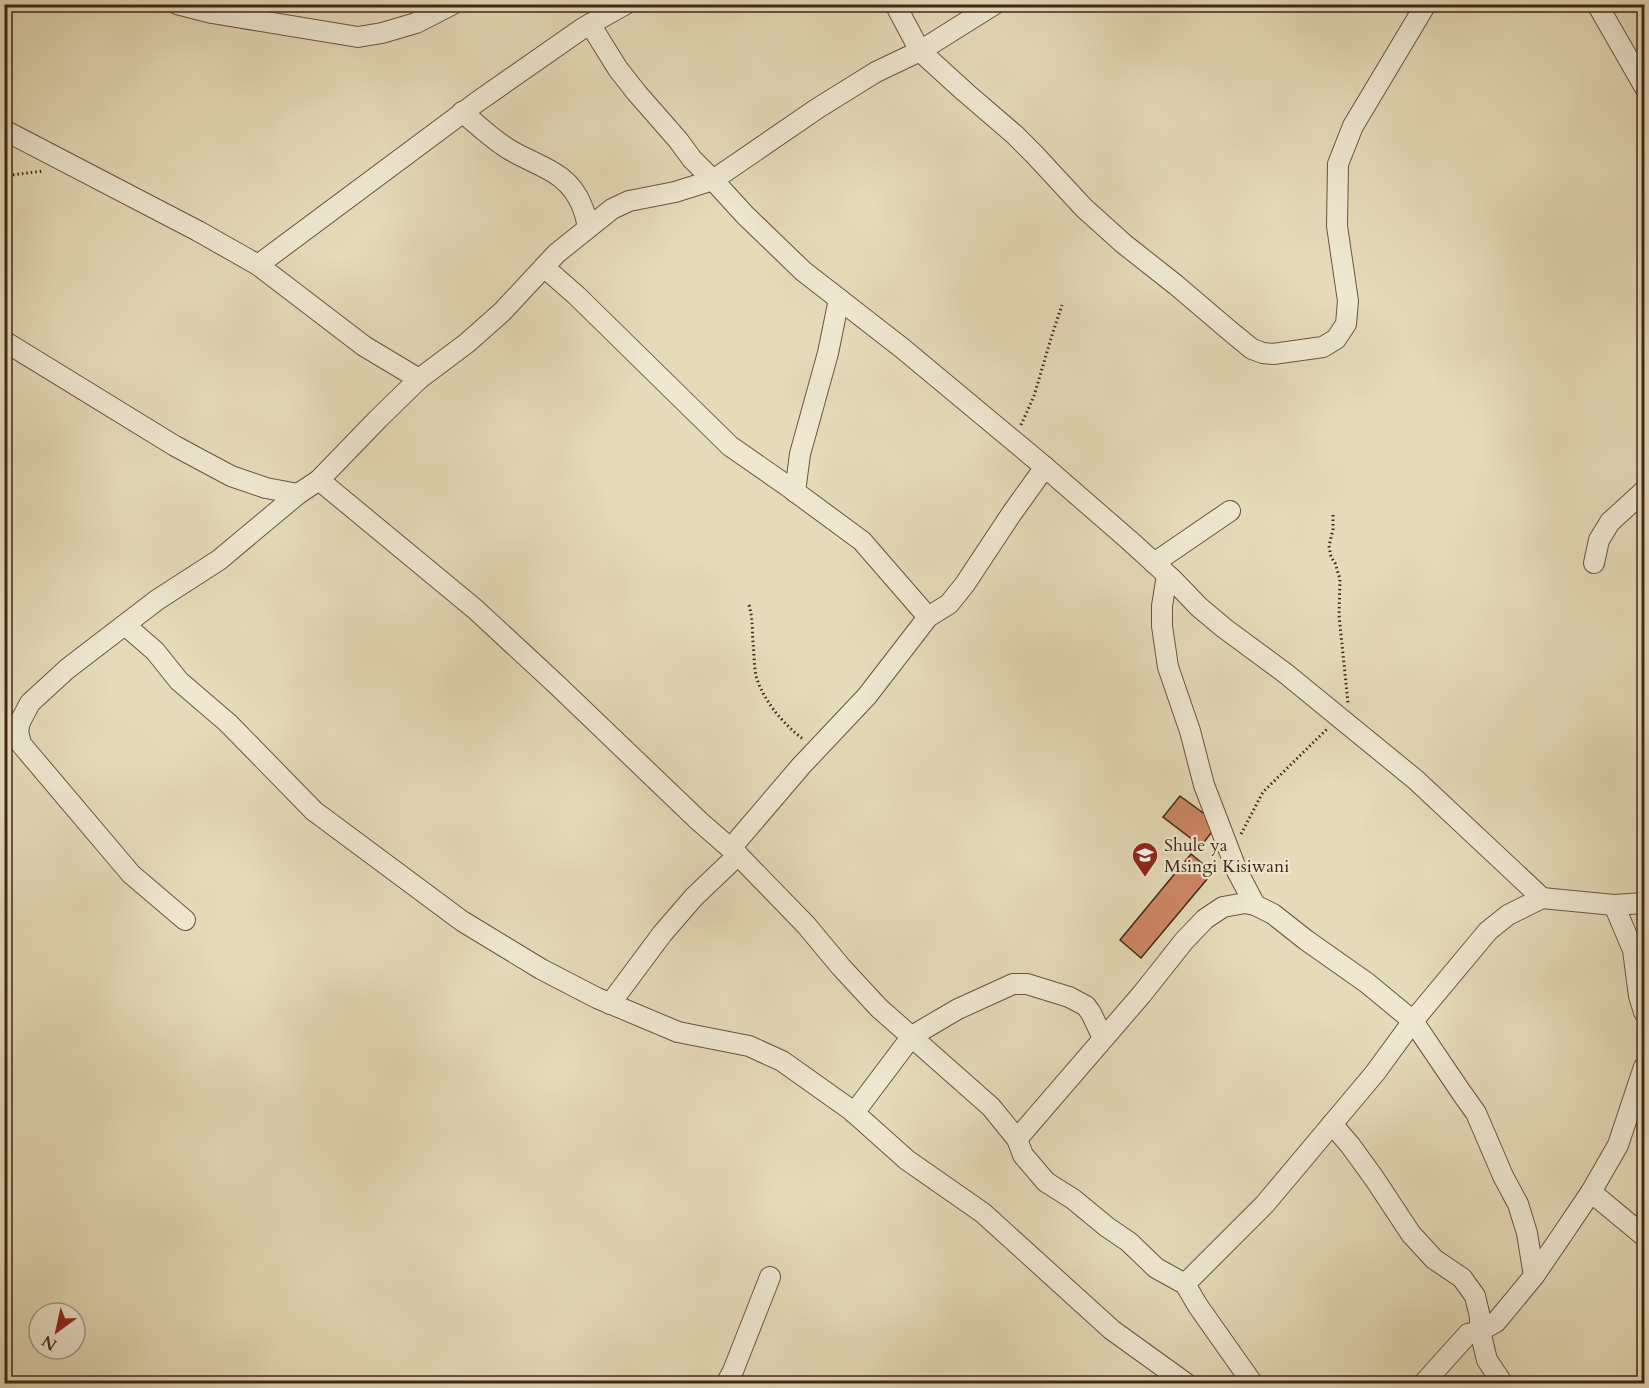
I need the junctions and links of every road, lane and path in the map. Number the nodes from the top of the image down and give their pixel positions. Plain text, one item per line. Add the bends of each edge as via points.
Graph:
1 (177, 4) edge
2 (453, 4) edge
3 (626, 4) edge
4 (895, 4) edge
5 (995, 4) edge
6 (1426, 4) edge
7 (1597, 4) edge
8 (590, 24) junction
9 (920, 51) junction
10 (1644, 86) edge
11 (462, 112) junction
12 (4, 129) edge
13 (47, 171) dead end
14 (4, 176) edge
15 (713, 180) junction
16 (588, 228) junction
17 (258, 265) junction
18 (544, 267) junction
19 (839, 299) junction
20 (1062, 305) dead end
21 (4, 341) edge
22 (420, 379) junction
23 (1014, 441) junction
24 (1046, 466) junction
25 (319, 480) junction
26 (1644, 490) edge
27 (795, 492) junction
28 (298, 494) junction
29 (1230, 511) dead end
30 (1334, 515) dead end
31 (1594, 563) dead end
32 (1161, 569) junction
33 (749, 605) dead end
34 (928, 617) junction
35 (125, 624) junction
36 (1343, 721) junction
37 (817, 749) junction
38 (735, 851) junction
39 (1231, 851) junction
40 (1542, 898) junction
41 (1644, 903) edge
42 (1255, 905) junction
43 (1614, 905) junction
44 (185, 920) dead end
45 (610, 1004) junction
46 (1644, 1012) edge
47 (1413, 1021) junction
48 (912, 1036) junction
49 (1103, 1038) junction
50 (1644, 1067) edge
51 (854, 1113) junction
52 (1332, 1124) junction
53 (1017, 1139) junction
54 (1591, 1192) junction
55 (1644, 1236) edge
56 (1534, 1276) junction
57 (770, 1277) dead end
58 (1185, 1284) junction
59 (1480, 1331) junction
60 (726, 1383) edge
61 (1187, 1383) edge
62 (1253, 1383) edge
63 (1423, 1383) edge
64 (1503, 1383) edge

1 - 2 street via 358,37 416,23
3 - 8 street
4 - 9 street
5 - 9 street
6 - 9 street via 1353,126 1338,164 1337,226 1348,301 1346,324 1336,339 1323,347 1273,354 1252,349 1124,244 1015,135
7 - 10 street
8 - 11 street
8 - 15 street via 636,92
9 - 15 street via 876,72 818,108
11 - 16 street via 508,149 568,182 583,206
11 - 17 street
12 - 17 street
13 - 14 path
15 - 16 street via 629,201
15 - 19 street via 803,271
16 - 18 street
17 - 22 street via 364,346
18 - 22 street via 467,344
18 - 27 street via 730,446
19 - 23 street
19 - 27 street via 800,454
20 - 23 path via 1034,396
21 - 28 street via 231,476
22 - 25 street
23 - 24 street
24 - 32 street
24 - 34 street via 954,598
25 - 28 street
25 - 38 street via 475,609
26 - 31 street via 1610,522 1599,540
27 - 34 street via 862,541
28 - 35 street via 219,560
29 - 32 street
30 - 36 path via 1329,546 1341,586 1339,615 1348,704
32 - 36 street via 1224,628
32 - 39 street via 1162,626 1168,666 1204,785
33 - 37 path via 756,675 763,694 795,733
34 - 37 street via 867,696
35 - 44 street via 30,703 18,731 21,744 131,874
35 - 45 street via 314,811 462,921 541,969
36 - 39 path via 1320,736 1263,792
36 - 40 street via 1416,780
37 - 38 street
38 - 45 street via 662,934
38 - 48 street via 879,1008
39 - 42 street
40 - 43 street
40 - 47 street via 1508,915 1488,931
41 - 43 street
42 - 47 street
42 - 49 street via 1222,907 1205,919
43 - 46 street via 1633,950
45 - 51 street via 678,1032 749,1046 782,1061
47 - 52 street
47 - 56 street via 1476,1113 1518,1204
48 - 49 street via 995,991 1027,984 1086,1006
48 - 51 street
48 - 53 street via 991,1107
49 - 53 street
50 - 54 street via 1618,1145
51 - 61 street via 907,1160 983,1213 1112,1330
52 - 58 street via 1265,1204
52 - 59 street via 1412,1234 1434,1259 1462,1278 1475,1296
53 - 58 street via 1023,1155 1046,1182 1073,1198 1156,1268
54 - 55 street
54 - 56 street
56 - 59 street via 1497,1322
57 - 60 street
58 - 62 street
59 - 63 street via 1468,1334
59 - 64 street via 1487,1360

